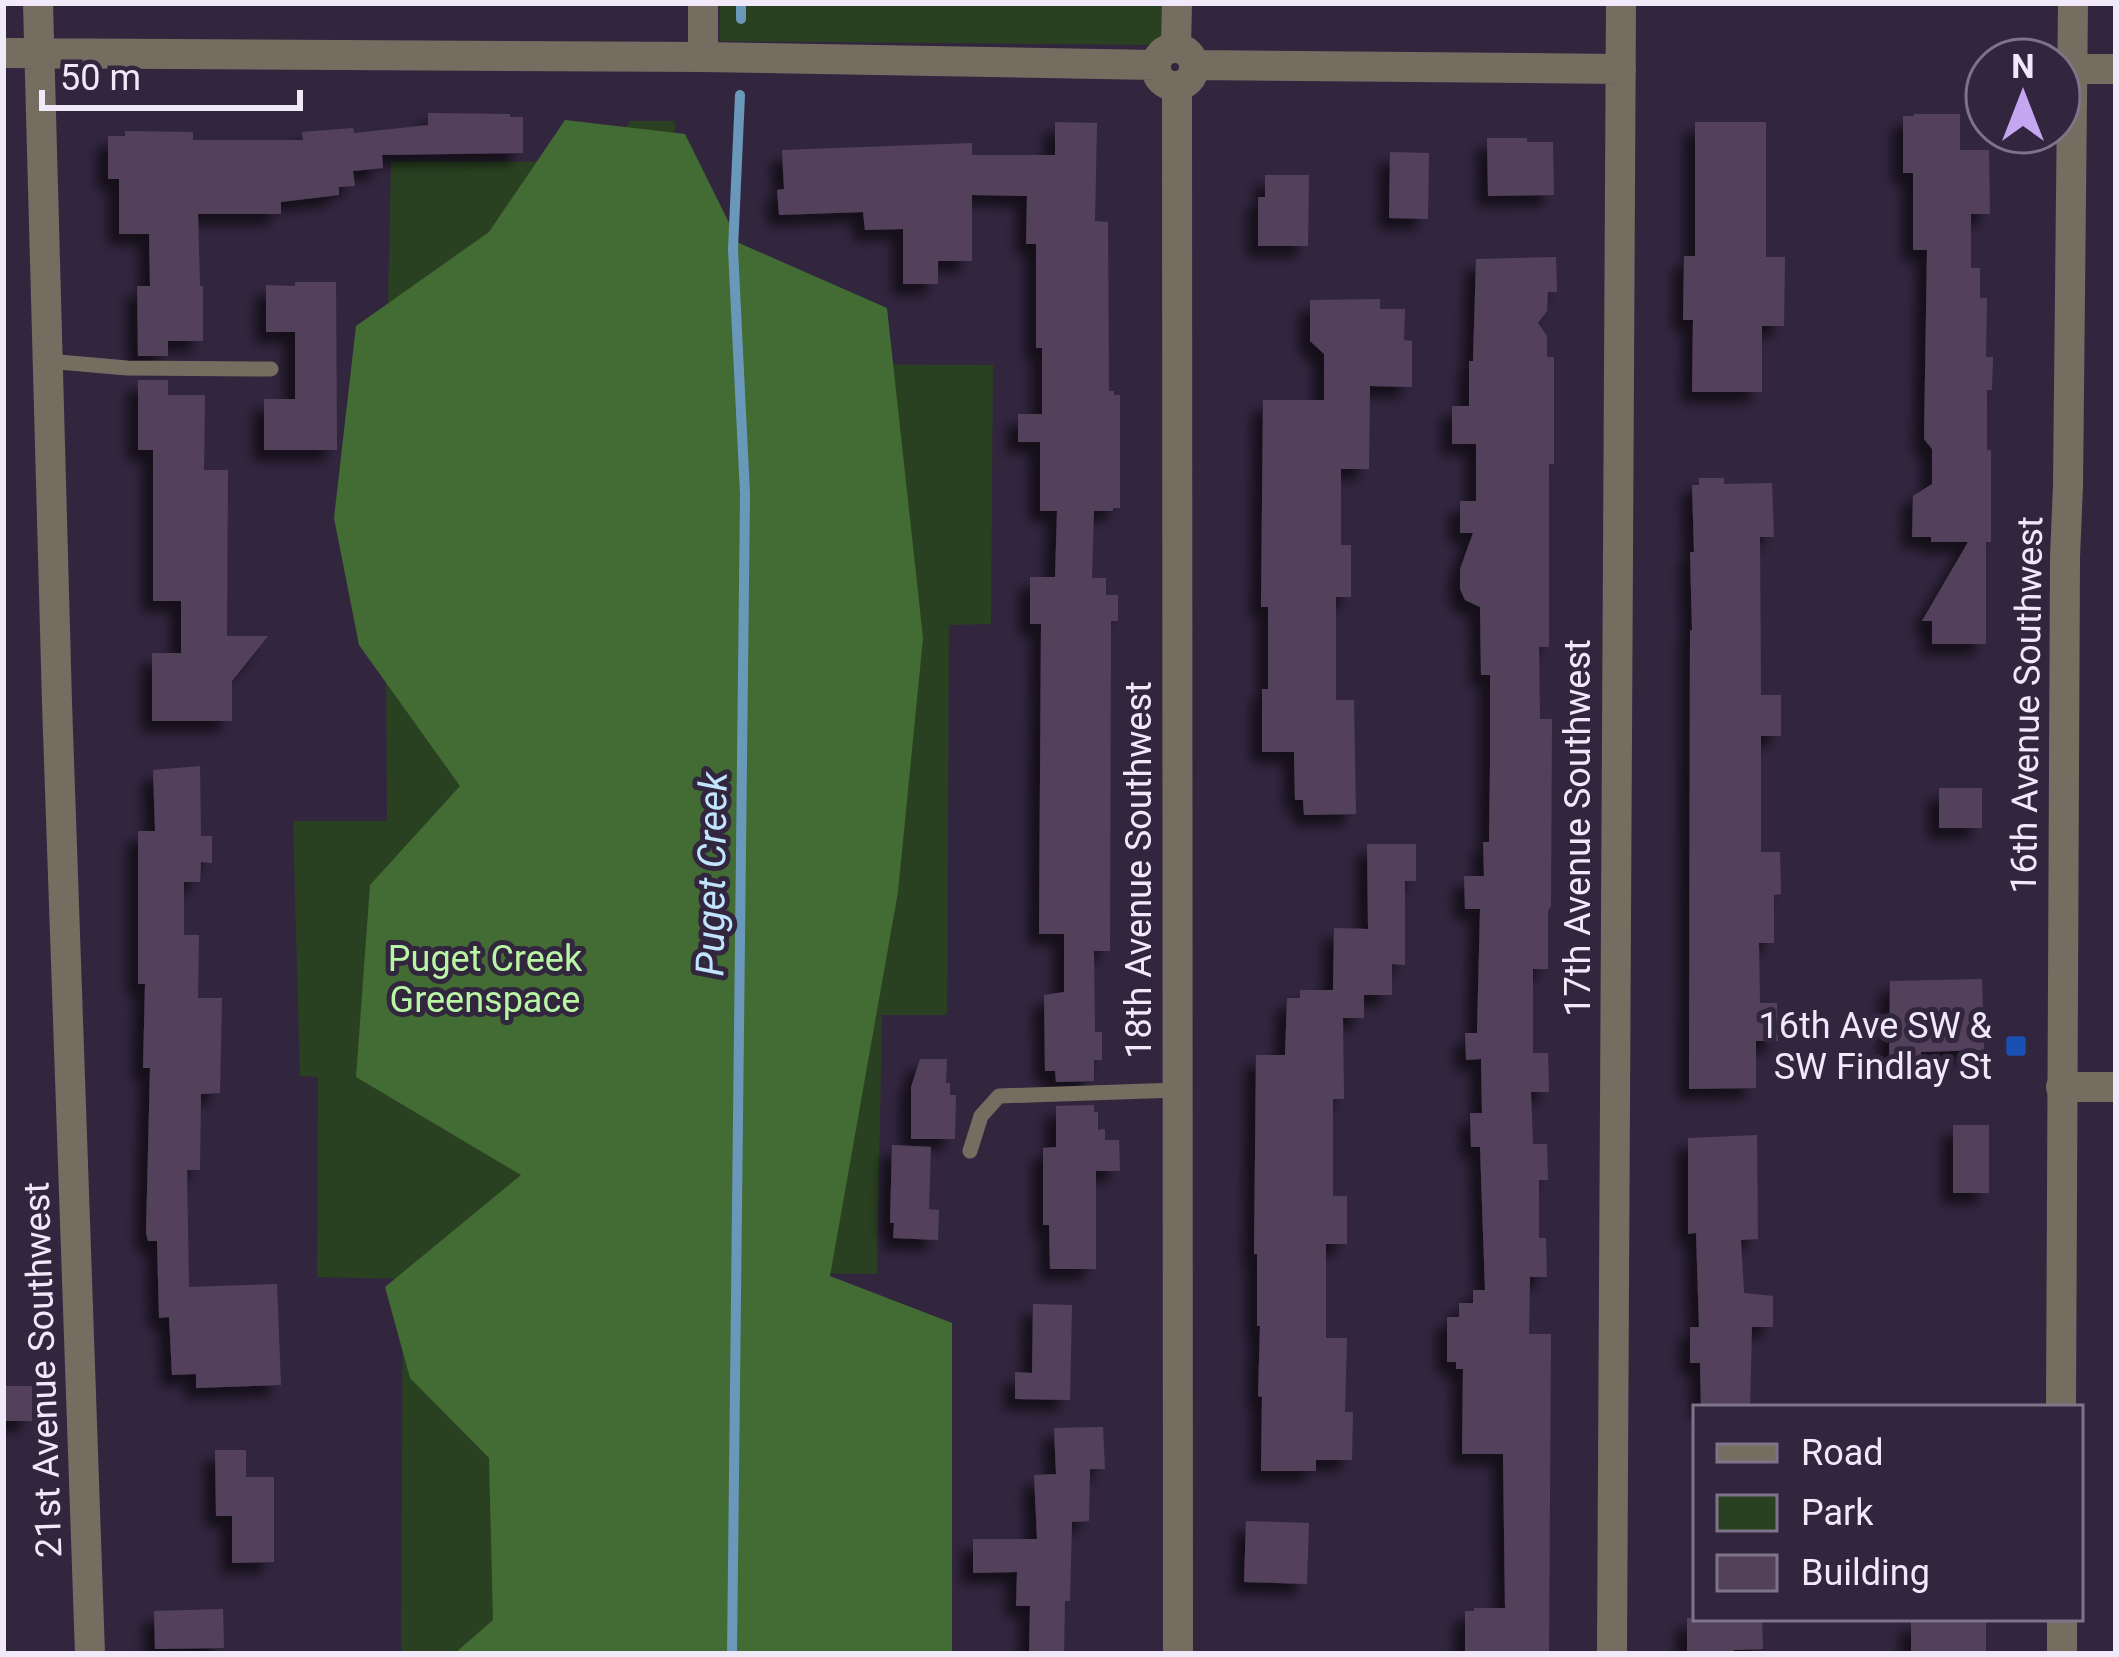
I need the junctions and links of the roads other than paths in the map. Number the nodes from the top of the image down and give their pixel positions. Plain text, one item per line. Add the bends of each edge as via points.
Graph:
1 (38, 3) edge
2 (704, 3) edge
3 (1177, 3) edge
4 (1621, 3) edge
5 (2073, 3) edge
6 (2073, 36) edge
7 (3, 52) edge
8 (39, 52) junction
9 (703, 57) junction
10 (1176, 66) junction
11 (1621, 69) junction
12 (2083, 69) edge
13 (2116, 69) edge
14 (2072, 156) edge
15 (46, 362) junction
16 (272, 370) dead end
17 (2061, 1087) junction
18 (2116, 1087) edge
19 (1178, 1090) junction
20 (970, 1151) dead end
21 (2061, 1405) edge
22 (2062, 1621) edge
23 (90, 1654) edge
24 (1178, 1654) edge
25 (1612, 1654) edge
26 (2062, 1654) edge

1 - 8 street, 21st Avenue Southwest
2 - 9 street
3 - 10 street, 18th Avenue Southwest
4 - 11 street, 17th Avenue Southwest
5 - 6 street, 16th Avenue Southwest
7 - 8 street
8 - 9 street
8 - 15 street, 21st Avenue Southwest
9 - 10 street
10 - 11 street
10 - 19 street, 18th Avenue Southwest
11 - 25 street, 17th Avenue Southwest
12 - 13 street
14 - 17 street, 16th Avenue Southwest
15 - 16 lane
15 - 23 street, 21st Avenue Southwest
17 - 18 street
17 - 21 street, 16th Avenue Southwest
19 - 20 lane via 999,1096 981,1116
19 - 24 street, 18th Avenue Southwest
22 - 26 street

